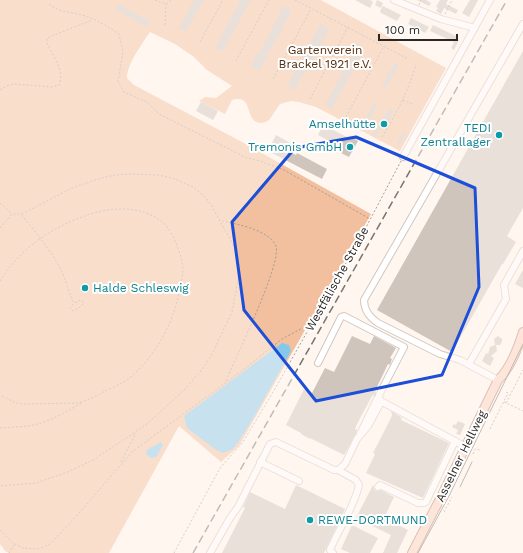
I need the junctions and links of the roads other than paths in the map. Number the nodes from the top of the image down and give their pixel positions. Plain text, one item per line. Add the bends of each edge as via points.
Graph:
1 (394, 0) edge
2 (490, 0) edge
3 (523, 24) edge
4 (475, 28) junction
5 (403, 157) road end
6 (523, 251) edge
7 (523, 332) edge
8 (318, 363) dead end
9 (469, 364) junction
10 (498, 380) junction
11 (379, 401) junction
12 (455, 441) junction
13 (466, 447) junction
14 (260, 462) junction
15 (338, 470) junction
16 (299, 481) dead end
17 (378, 487) dead end
18 (210, 553) edge
19 (333, 553) edge
20 (412, 553) edge

1 - 4 street via 442,19
2 - 4 street
3 - 9 street via 364,300 364,309 378,323 440,354
4 - 5 street
6 - 9 street via 504,285 506,299
7 - 10 main road, Asselner Hellweg via 510,362
8 - 11 street via 341,317 344,316 404,347 379,395
9 - 10 street
10 - 13 main road, Asselner Hellweg
11 - 12 street
11 - 15 street via 363,426 345,464
12 - 13 street
12 - 17 street via 424,503 391,492 380,485
13 - 20 main road, Asselner Hellweg
14 - 15 street via 270,444 276,442
14 - 16 street
14 - 18 street via 238,508
15 - 19 street via 356,480 359,485 358,493 330,550

